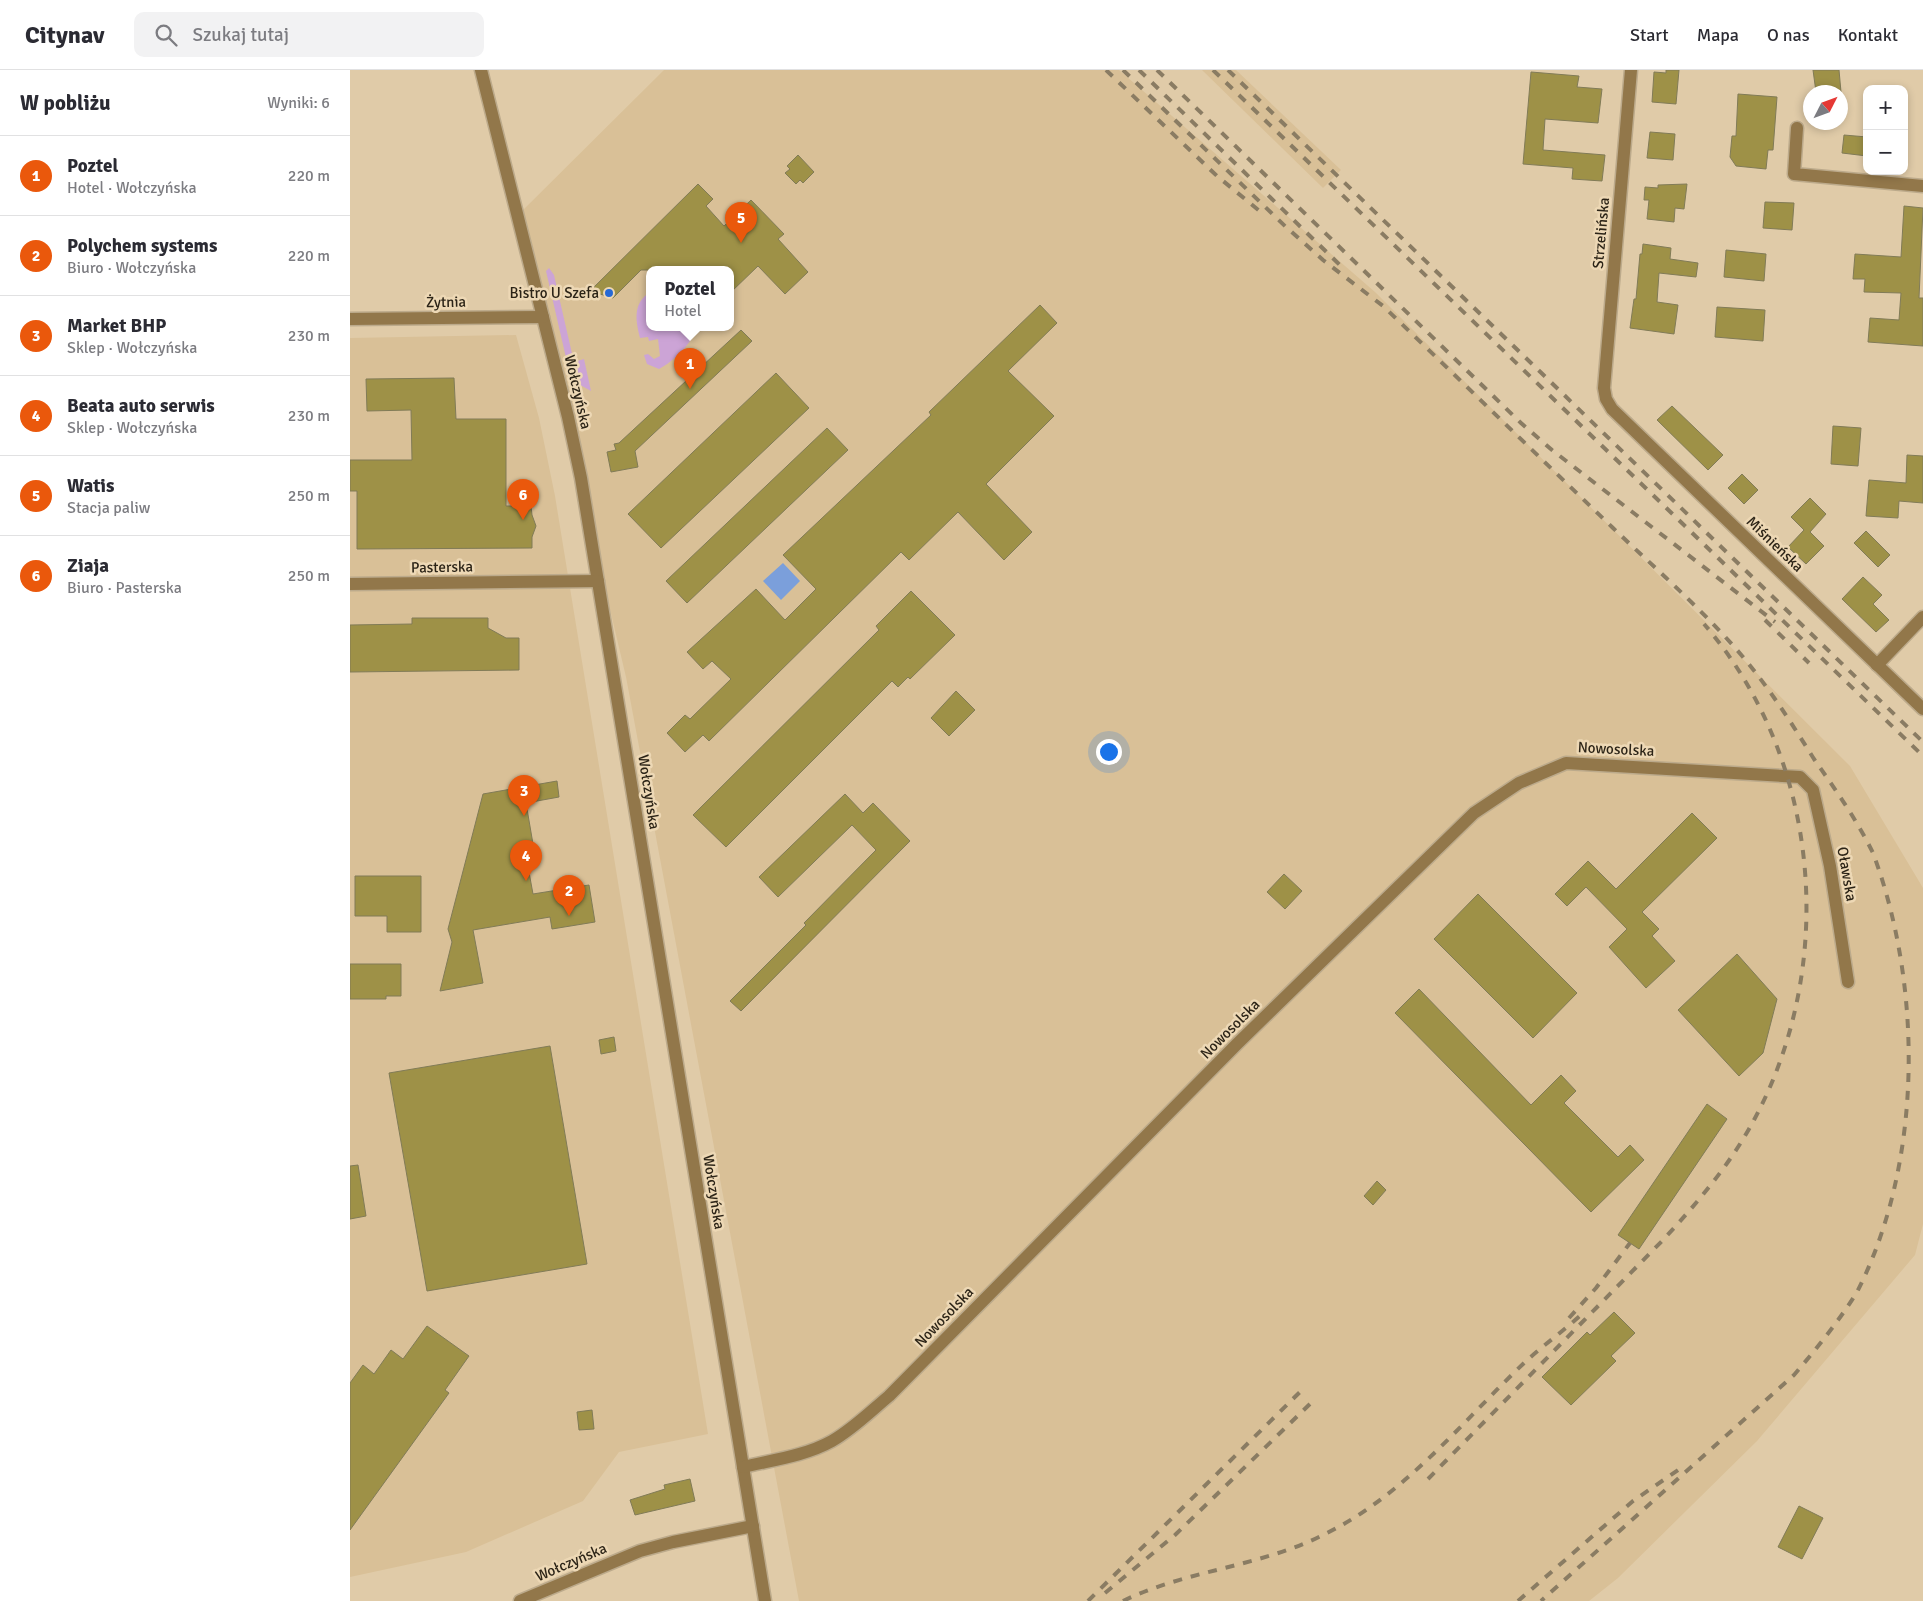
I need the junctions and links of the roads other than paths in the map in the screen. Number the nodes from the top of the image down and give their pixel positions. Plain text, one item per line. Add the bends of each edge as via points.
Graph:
1 (481, 70) edge
2 (1631, 70) edge
3 (1797, 128) dead end
4 (1923, 186) edge
5 (543, 316) junction
6 (350, 319) edge
7 (1606, 400) joint
8 (598, 580) junction
9 (350, 584) edge
10 (1923, 617) edge
11 (1877, 665) junction
12 (1923, 709) edge
13 (1800, 777) joint
14 (1848, 982) dead end
15 (743, 1467) junction
16 (753, 1526) junction
17 (520, 1601) edge
18 (766, 1601) edge

1 - 5 street, Wołczyńska
2 - 7 street, Strzelińska via 1605,378
3 - 4 street via 1794,174
5 - 6 street, Żytnia
5 - 8 street, Wołczyńska via 568,417
7 - 11 street, Miśnieńska
8 - 9 street, Pasterska
8 - 15 street, Wołczyńska
10 - 11 street
11 - 12 street, Miśnieńska
13 - 14 street, Oławska via 1813,790 1830,866
13 - 15 street, Nowosolska via 1566,763 1519,783 1474,813 1237,1044 890,1396 832,1441
15 - 16 street, Wołczyńska
16 - 17 street, Wołczyńska via 640,1551
16 - 18 street, Wołczyńska

